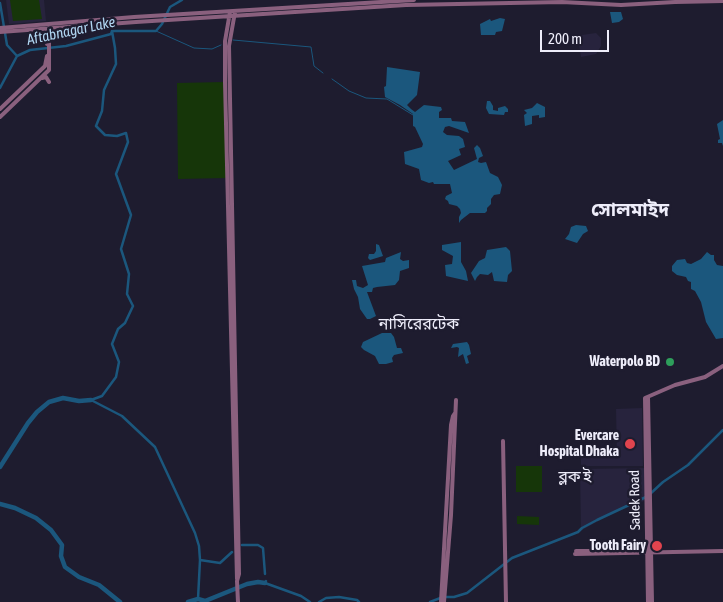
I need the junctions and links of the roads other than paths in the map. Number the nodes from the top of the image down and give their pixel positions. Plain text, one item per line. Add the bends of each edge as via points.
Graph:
1 (529, 1) edge
2 (723, 1) edge
3 (415, 2) edge
4 (232, 14) junction
5 (135, 19) junction
6 (0, 28) edge
7 (19, 28) junction
8 (48, 29) junction
9 (0, 32) edge
10 (48, 58) junction
11 (40, 78) junction
12 (230, 80) junction
13 (49, 82) dead end
14 (225, 82) junction
15 (0, 109) edge
16 (0, 117) edge
17 (723, 366) edge
18 (456, 400) dead end
19 (503, 441) dead end
20 (723, 550) edge
21 (649, 552) junction
22 (576, 553) dead end
23 (237, 582) junction
24 (238, 602) edge
25 (442, 602) edge
26 (506, 602) edge
27 (650, 602) edge

1 - 2 street via 621,5
1 - 3 street
3 - 4 street
4 - 5 street
4 - 12 street
4 - 14 street via 225,41
5 - 7 street
5 - 8 street
6 - 7 street
7 - 8 street
7 - 9 street
8 - 10 street
10 - 11 street via 49,70
10 - 15 street via 45,66
11 - 13 street via 46,77
11 - 16 street
12 - 14 street
12 - 23 street
14 - 23 street
17 - 21 street via 705,377 646,397
18 - 25 street via 450,529
19 - 26 street
20 - 21 street
21 - 22 street
21 - 27 street
23 - 24 street

